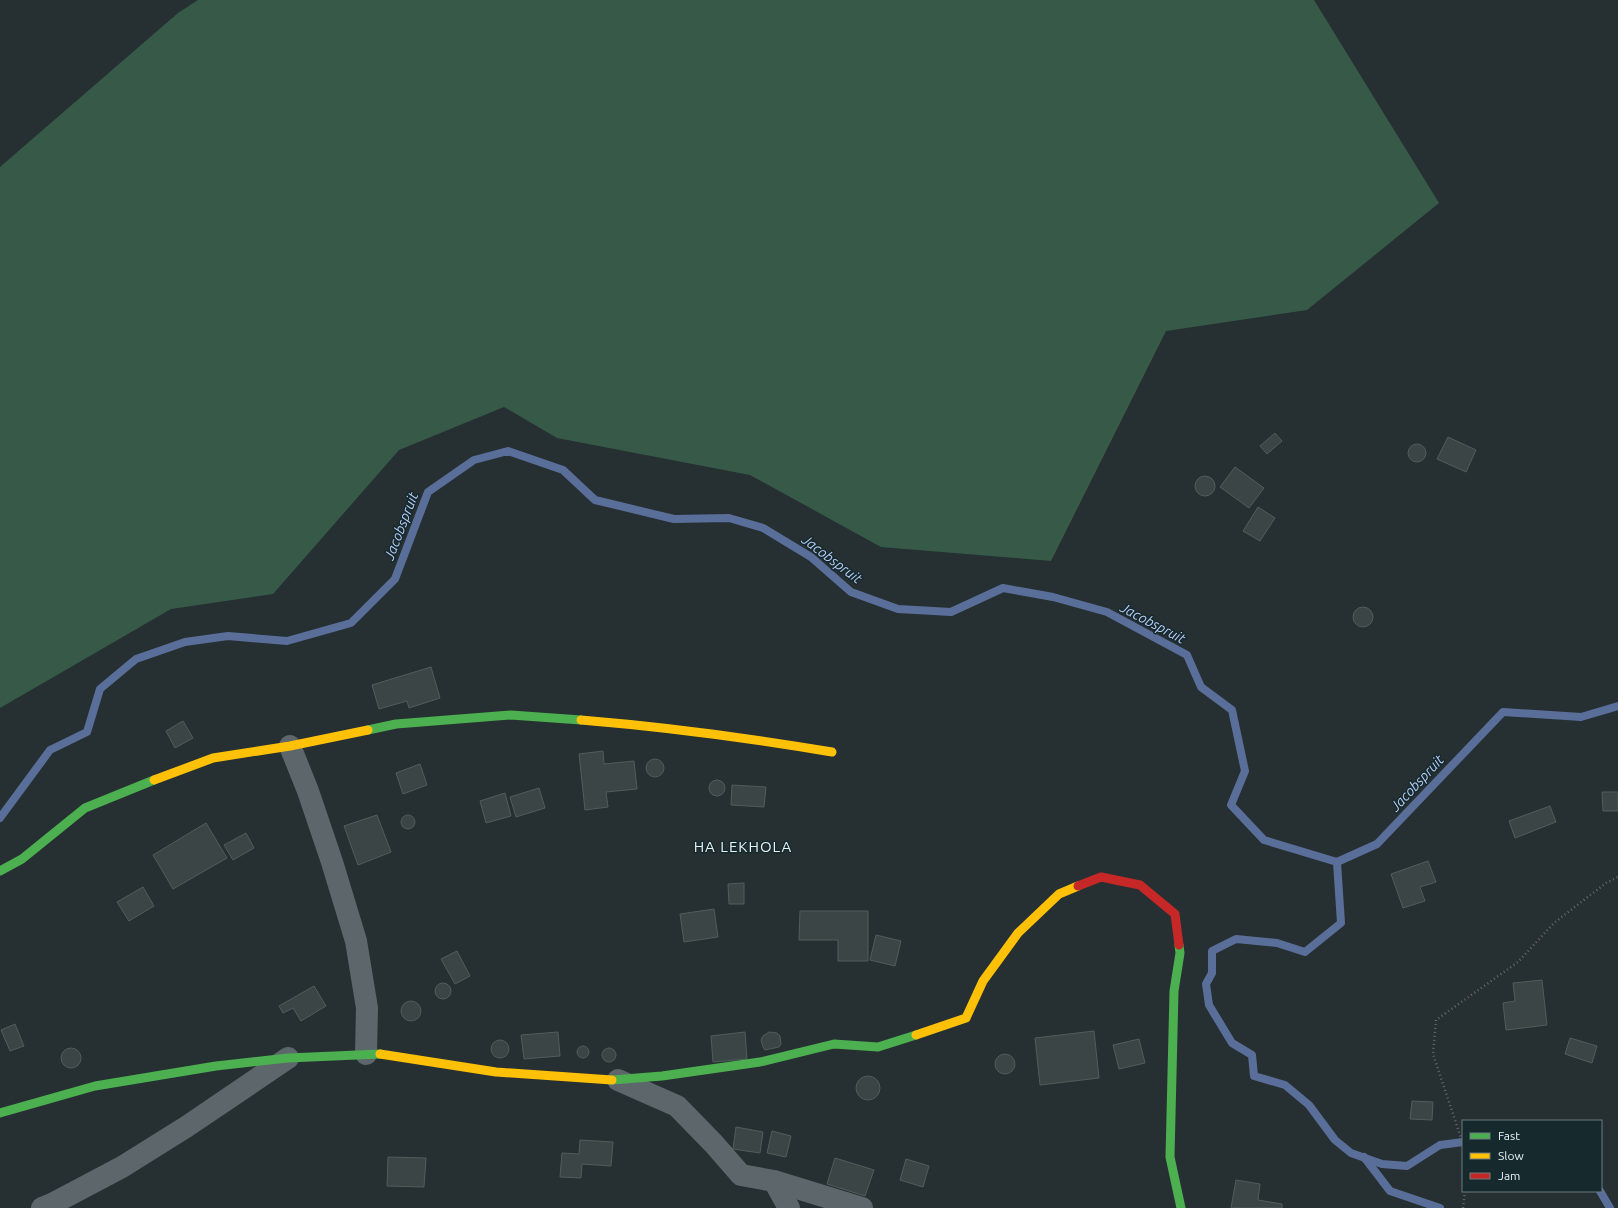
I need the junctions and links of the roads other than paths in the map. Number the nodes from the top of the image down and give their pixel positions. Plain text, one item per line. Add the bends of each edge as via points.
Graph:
1 (290, 746) junction
2 (832, 752) dead end
3 (0, 871) edge
4 (366, 1054) junction
5 (288, 1058) junction
6 (618, 1080) junction
7 (0, 1113) edge
8 (774, 1181) junction
9 (42, 1208) edge
10 (789, 1208) edge
11 (862, 1208) edge
12 (1181, 1208) edge

1 - 2 street via 396,724 511,715 630,724 746,738
1 - 3 street via 213,758 117,794 85,808 22,859
1 - 4 street via 308,791 356,941 367,1008
4 - 5 street
4 - 6 street via 385,1054 496,1072
5 - 7 street via 216,1066 95,1086
5 - 9 street via 128,1163
6 - 8 street via 677,1106 741,1175
6 - 12 street via 760,1062 834,1044 878,1047 966,1018 983,981 1018,933 1059,894 1100,877 1140,885 1175,914 1180,953 1174,991 1170,1157
8 - 10 street
8 - 11 street

